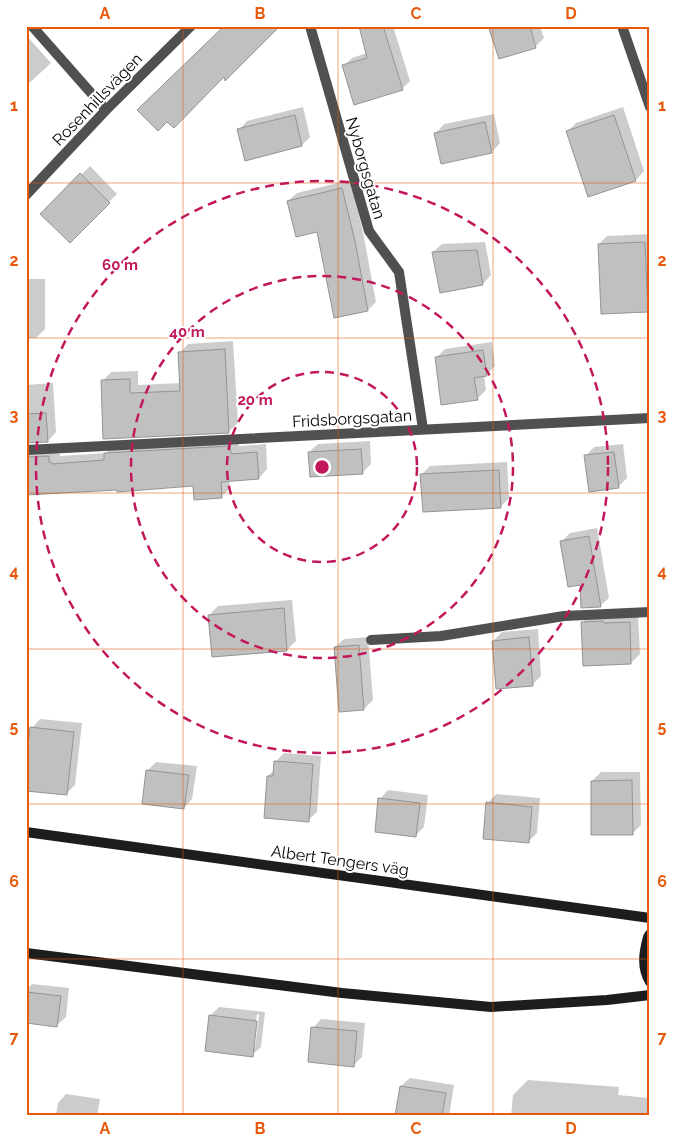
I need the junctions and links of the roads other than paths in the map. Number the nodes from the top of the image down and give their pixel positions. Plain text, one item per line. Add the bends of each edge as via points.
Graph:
1 (32, 26) edge
2 (191, 26) edge
3 (310, 26) edge
4 (622, 26) edge
5 (650, 107) edge
6 (106, 110) junction
7 (26, 195) edge
8 (650, 418) edge
9 (423, 429) junction
10 (26, 450) edge
11 (650, 612) edge
12 (371, 640) dead end
13 (26, 832) edge
14 (650, 918) edge
15 (650, 934) edge
16 (26, 953) edge
17 (650, 982) edge
18 (650, 995) edge

1 - 6 street
2 - 6 street, Rosenhillsvägen
3 - 9 street, Nyborgsgatan via 369,231 400,272
4 - 5 street
6 - 7 street, Rosenhillsvägen
8 - 9 street, Fridsborgsgatan
9 - 10 street, Fridsborgsgatan
11 - 12 street via 564,616 441,636
13 - 14 main road, Albert Tengers väg
15 - 17 main road via 644,957
16 - 18 main road via 342,993 491,1007

